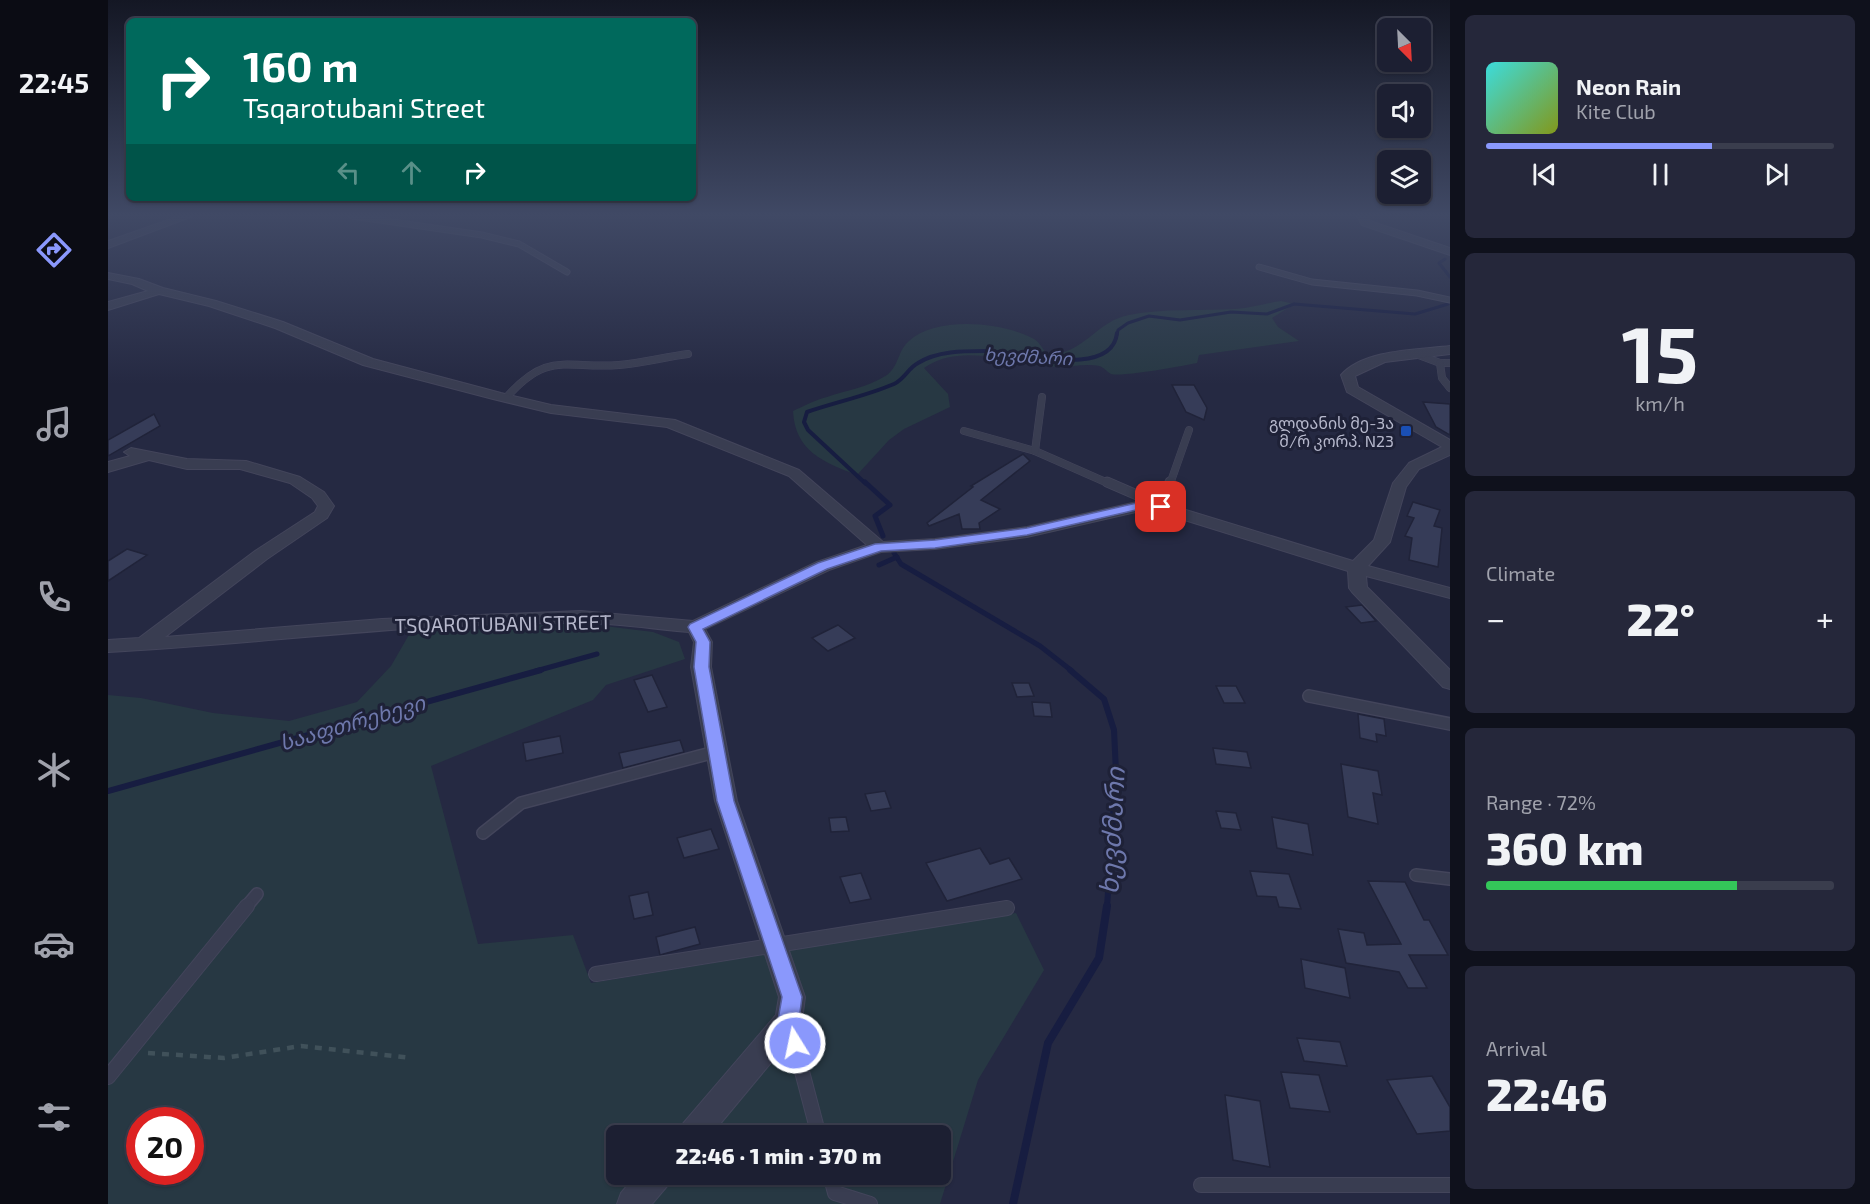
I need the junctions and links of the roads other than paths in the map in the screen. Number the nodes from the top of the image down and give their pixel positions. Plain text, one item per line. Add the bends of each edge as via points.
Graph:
1 (1277, 272) edge
2 (108, 276) edge
3 (159, 291) junction
4 (1450, 300) edge
5 (108, 306) edge
6 (1450, 350) edge
7 (688, 354) dead end
8 (1416, 354) junction
9 (1440, 363) junction
10 (1450, 363) edge
11 (1450, 388) edge
12 (1042, 397) dead end
13 (506, 398) junction
14 (1189, 430) dead end
15 (964, 431) dead end
16 (1450, 448) edge
17 (1035, 451) junction
18 (131, 452) dead end
19 (149, 456) junction
20 (108, 467) edge
21 (1156, 506) junction
22 (879, 547) junction
23 (1356, 568) junction
24 (1450, 592) edge
25 (695, 627) junction
26 (144, 644) junction
27 (108, 646) edge
28 (1450, 682) edge
29 (1309, 696) dead end
30 (1450, 724) edge
31 (715, 752) junction
32 (483, 833) dead end
33 (1416, 875) dead end
34 (1450, 879) edge
35 (257, 894) dead end
36 (1007, 908) dead end
37 (774, 944) junction
38 (596, 974) dead end
39 (789, 1020) junction
40 (108, 1077) edge
41 (700, 1125) edge
42 (816, 1125) edge
43 (648, 1185) edge
44 (833, 1185) edge
45 (1201, 1185) dead end
46 (1450, 1185) edge
47 (632, 1204) edge
48 (870, 1204) edge

1 - 4 lane via 1312,282
2 - 3 street
3 - 5 street
3 - 13 street via 279,325 368,362
6 - 8 street
7 - 13 lane via 622,364 556,363 518,382
8 - 9 lane
8 - 16 street via 1358,367 1348,375 1352,388
9 - 10 lane
9 - 11 lane via 1442,378
12 - 17 lane
13 - 22 street via 552,409 670,423 738,449 794,473
14 - 21 lane
15 - 17 lane
16 - 23 street via 1414,466 1398,486 1382,542
17 - 21 lane
18 - 19 street
19 - 20 street
19 - 26 street via 187,464 242,464 295,480 318,495 326,506 321,515 261,555
21 - 22 street via 1027,532
21 - 23 street
22 - 25 street via 823,566
23 - 24 street
23 - 28 street via 1358,588
25 - 26 street, TSQAROTUBANI STREET via 581,617 382,625
25 - 31 street via 703,642 701,667
26 - 27 street, TSQAROTUBANI STREET
29 - 30 lane
31 - 32 lane via 533,799 514,807
31 - 37 street via 726,801
33 - 34 lane
35 - 40 lane
36 - 37 lane
37 - 38 lane
37 - 39 street via 792,997
39 - 41 street
39 - 42 lane
43 - 47 street
44 - 48 lane via 835,1193
45 - 46 lane

